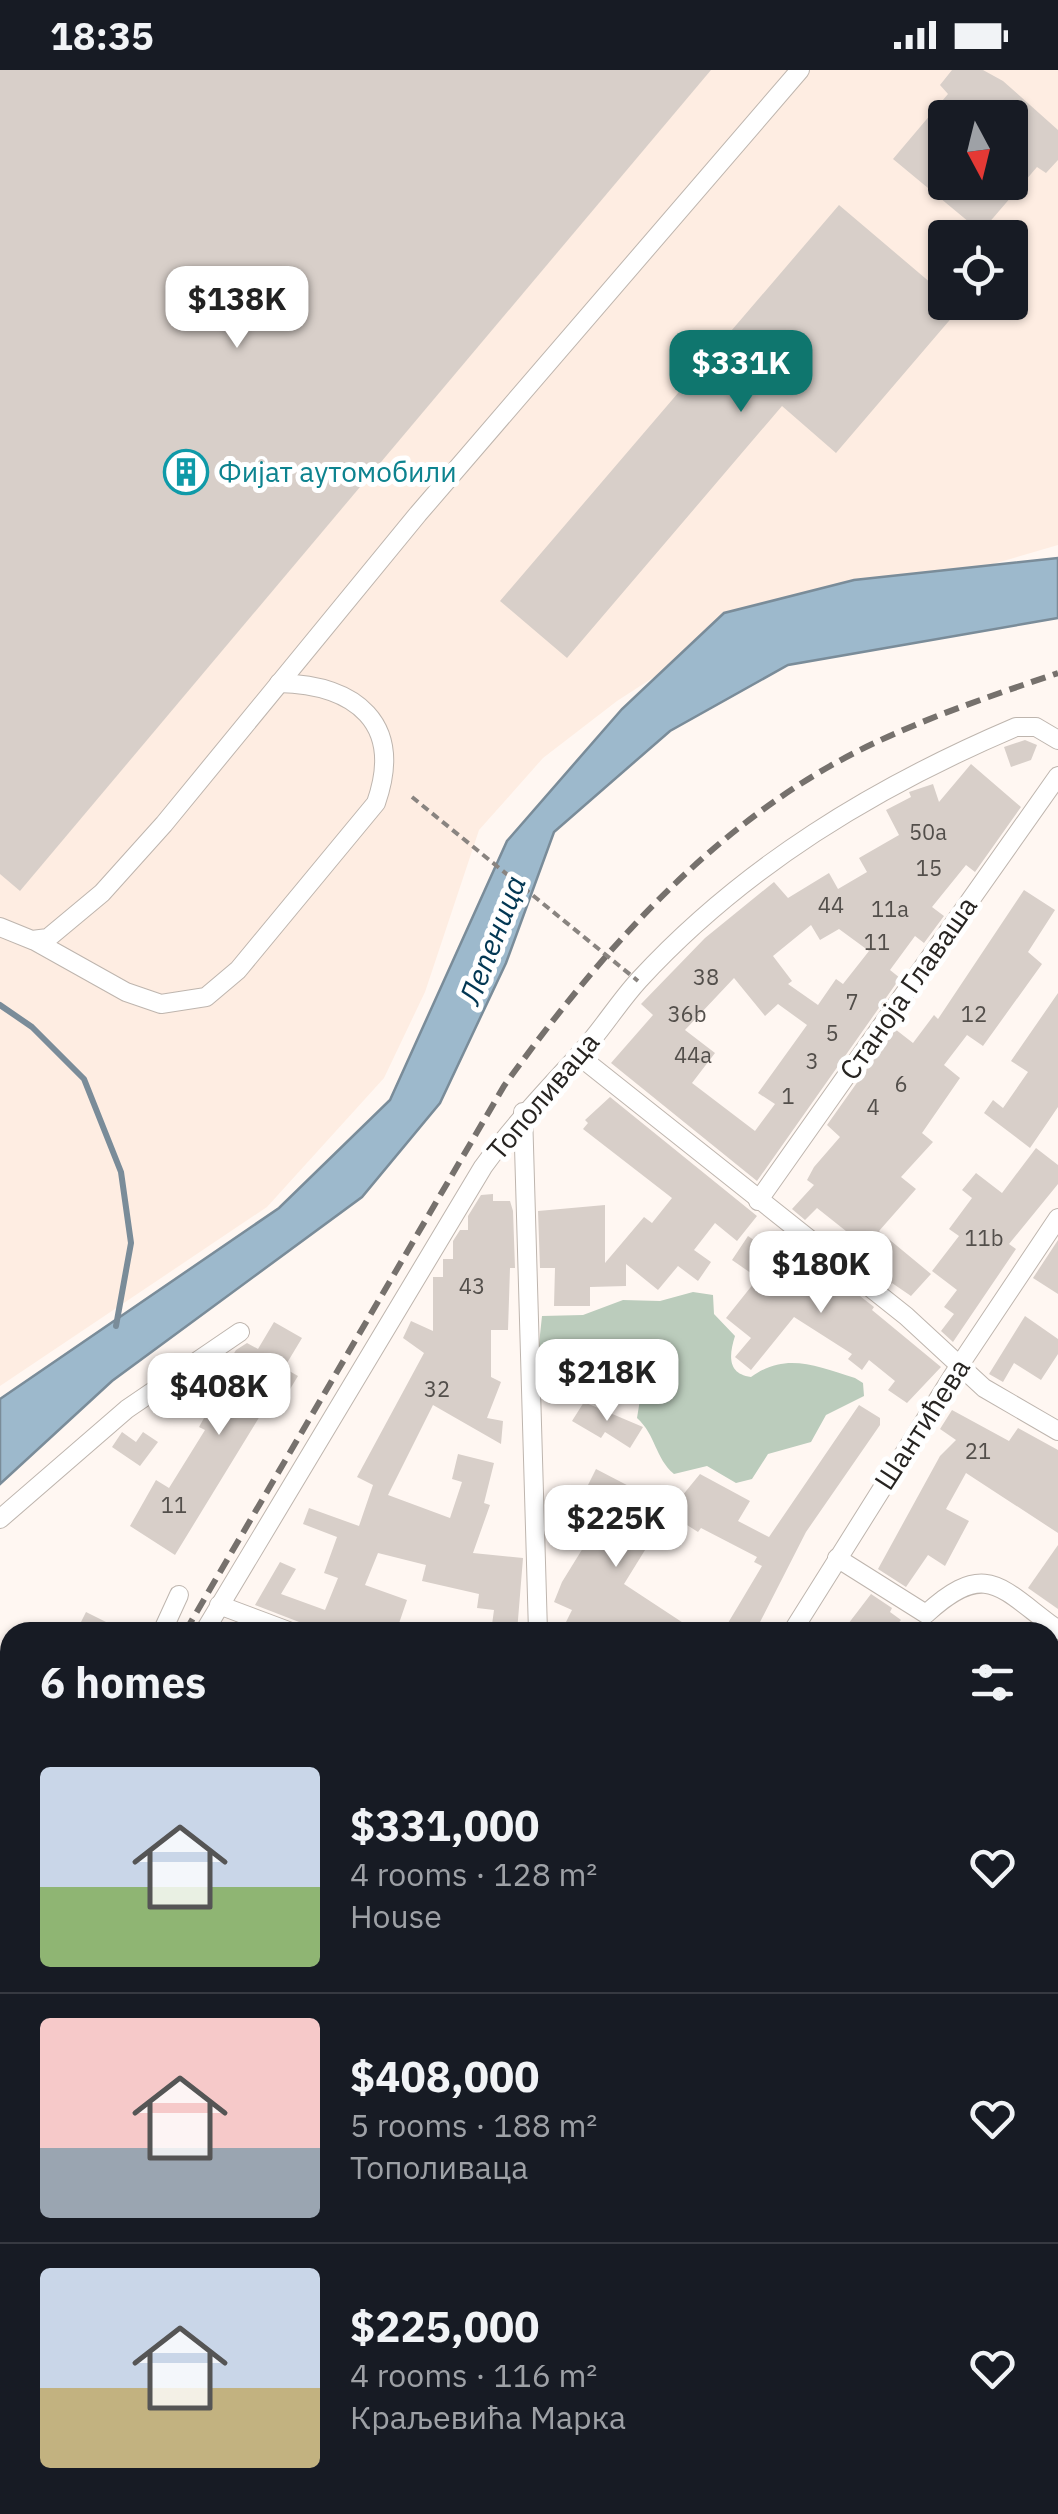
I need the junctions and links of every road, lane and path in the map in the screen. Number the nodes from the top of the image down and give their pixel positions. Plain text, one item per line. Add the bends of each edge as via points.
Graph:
1 (800, 70) edge
2 (279, 683) junction
3 (1050, 735) edge
4 (1058, 776) edge
5 (412, 797) dead end
6 (0, 927) edge
7 (32, 940) junction
8 (638, 982) junction
9 (579, 1056) junction
10 (523, 1112) junction
11 (758, 1200) junction
12 (1058, 1218) edge
13 (240, 1332) dead end
14 (959, 1366) junction
15 (1058, 1431) edge
16 (0, 1519) edge
17 (837, 1558) junction
18 (179, 1595) dead end
19 (219, 1604) junction
20 (167, 1622) edge
21 (209, 1622) edge
22 (265, 1622) edge
23 (538, 1622) edge
24 (798, 1622) edge
25 (1046, 1622) edge

1 - 2 street
2 - 7 street via 102,893 48,938
2 - 7 street via 340,690 373,720 387,769 376,803 238,970 206,998 161,1004
3 - 8 street, Тополиваца via 1026,726 1007,731 874,794 778,855
4 - 11 street, Станоја Главаша
5 - 8 path, bridge
6 - 7 street
8 - 9 street, Тополиваца
9 - 10 street, Тополиваца
9 - 11 street
10 - 19 street, Тополиваца via 483,1167
10 - 23 street
11 - 14 street
12 - 14 street, Шантићева
13 - 16 street via 126,1410
14 - 15 street
14 - 17 street, Шантићева
17 - 24 street, Шантићева
17 - 25 street via 926,1614 954,1588 984,1582
18 - 20 street
19 - 21 street, Тополиваца
19 - 22 street

